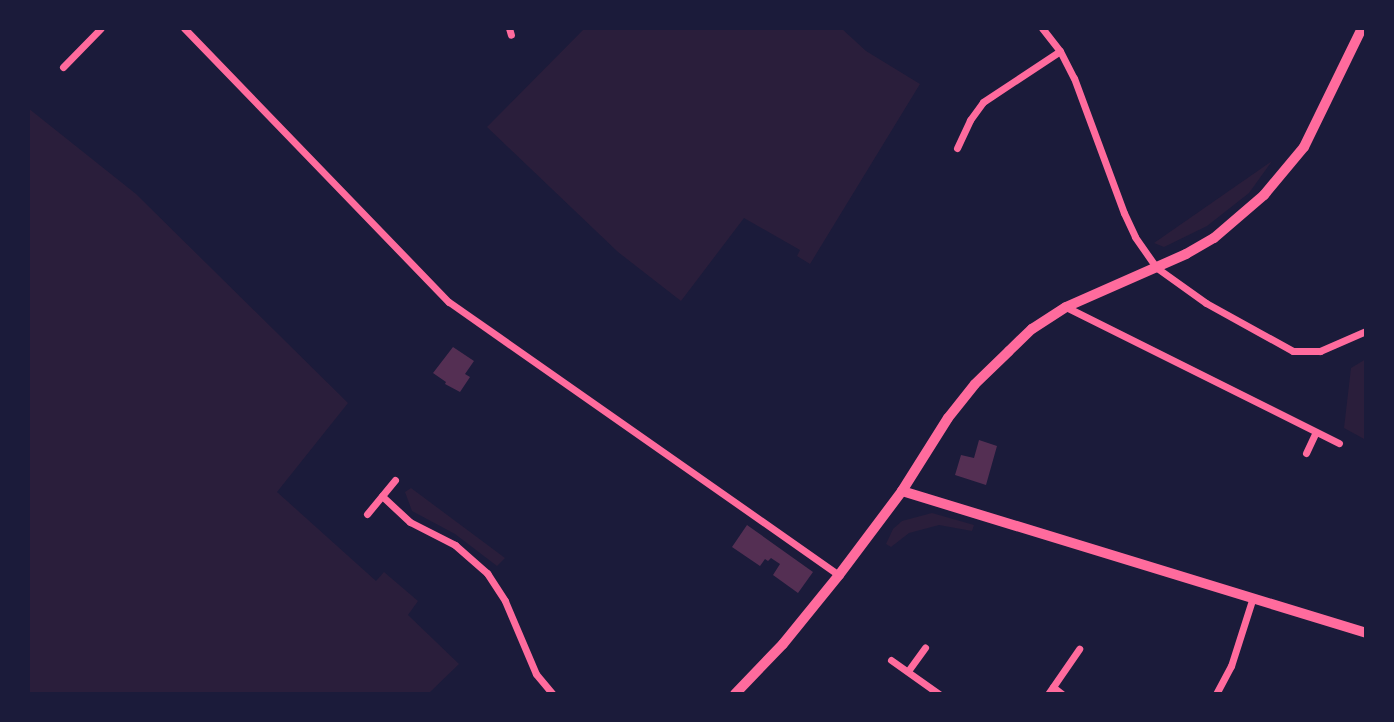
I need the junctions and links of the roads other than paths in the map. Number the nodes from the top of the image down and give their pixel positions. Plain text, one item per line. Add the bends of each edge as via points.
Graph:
1 (101, 28) edge
2 (184, 28) edge
3 (1042, 28) edge
4 (1362, 28) edge
5 (1060, 51) junction
6 (63, 67) dead end
7 (957, 148) dead end
8 (1157, 268) junction
9 (1066, 307) junction
10 (1366, 331) edge
11 (1316, 432) junction
12 (1339, 443) dead end
13 (1306, 453) dead end
14 (395, 480) dead end
15 (902, 491) junction
16 (382, 496) junction
17 (366, 514) dead end
18 (839, 575) junction
19 (1253, 597) junction
20 (1366, 633) edge
21 (925, 648) dead end
22 (1079, 649) dead end
23 (891, 660) dead end
24 (908, 671) junction
25 (1050, 691) edge
26 (553, 694) edge
27 (735, 694) edge
28 (939, 694) edge
29 (1062, 694) edge
30 (1216, 694) edge

1 - 6 street
2 - 18 street via 449,302
3 - 5 street
4 - 8 street via 1304,147 1285,172 1250,210 1214,238
5 - 7 street via 983,102
5 - 8 street via 1124,213
8 - 9 street
8 - 10 street via 1206,303 1286,349 1320,351
9 - 11 street
9 - 15 street via 1032,330 975,384
11 - 12 street
11 - 13 street
14 - 16 street
15 - 18 street
15 - 19 street
16 - 17 street
16 - 26 street via 410,522 455,545 486,573 505,601 536,674
18 - 27 street
19 - 20 street
19 - 30 street via 1231,666
21 - 24 street
22 - 25 street
23 - 24 street
24 - 28 street
25 - 29 street

